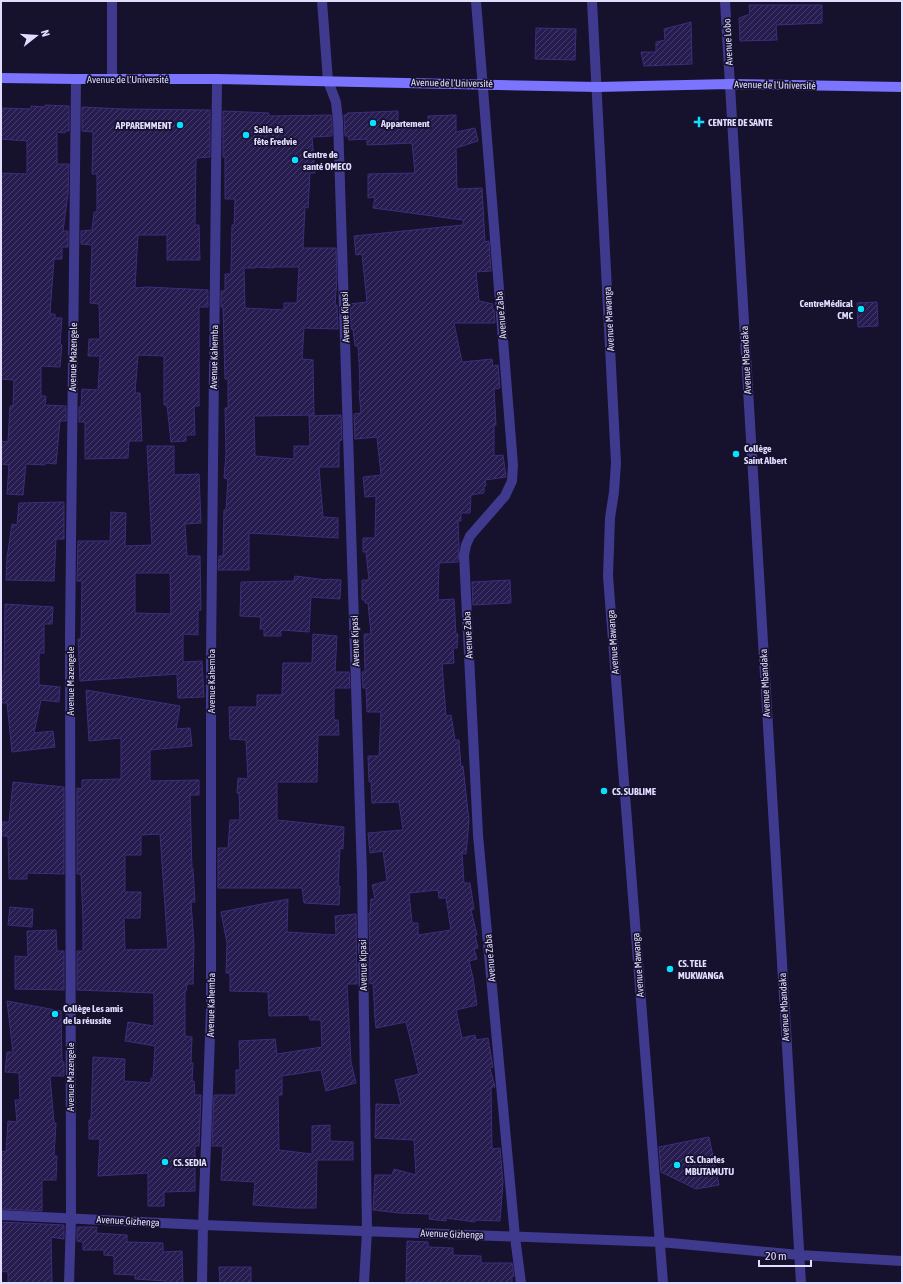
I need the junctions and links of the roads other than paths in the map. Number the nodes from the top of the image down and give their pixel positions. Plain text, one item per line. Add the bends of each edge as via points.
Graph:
1 (112, 1) edge
2 (322, 1) edge
3 (476, 1) edge
4 (592, 1) edge
5 (725, 1) edge
6 (1, 78) edge
7 (76, 79) junction
8 (112, 79) junction
9 (217, 79) junction
10 (328, 81) junction
11 (482, 84) junction
12 (730, 84) junction
13 (597, 87) junction
14 (902, 87) edge
15 (1, 1215) edge
16 (71, 1218) junction
17 (203, 1225) junction
18 (367, 1231) junction
19 (516, 1236) junction
20 (660, 1242) junction
21 (799, 1255) junction
22 (902, 1261) edge
23 (69, 1283) edge
24 (202, 1283) edge
25 (364, 1283) edge
26 (521, 1283) edge
27 (663, 1283) edge
28 (801, 1283) edge

1 - 8 street
2 - 10 street, Avenue Kipasi
3 - 11 street, Avenue Zaba
4 - 13 street, Avenue Mawanga
5 - 12 street, Avenue Lobo
6 - 7 main road, Avenue de l’Université
7 - 8 main road, Avenue de l’Université
7 - 16 street, Avenue Mazengele via 70,638
8 - 9 main road, Avenue de l’Université
9 - 10 main road, Avenue de l’Université
9 - 17 street, Avenue Kahemba via 211,658 211,1009
10 - 11 main road, Avenue de l’Université
10 - 18 street, Avenue Kipasi via 336,102 338,120 362,874
11 - 13 main road, Avenue de l’Université
11 - 19 street, Avenue Zaba via 514,465 512,481 505,496 470,536 464,555 478,835
12 - 13 main road, Avenue de l’Université
12 - 14 main road, Avenue de l’Université
12 - 21 street, Avenue Mbandaka
13 - 20 street, Avenue Mawanga via 616,463 610,518 608,576
15 - 16 street, Avenue Gizhenga
16 - 17 street, Avenue Gizhenga
16 - 23 street, Avenue Mazengele
17 - 18 street, Avenue Gizhenga
17 - 24 street, Avenue Kahemba
18 - 19 street, Avenue Gizhenga
18 - 25 street, Avenue Kipasi
19 - 20 street, Avenue Gizhenga
19 - 26 street, Avenue Zaba
20 - 21 street, Avenue Gizhenga
20 - 27 street, Avenue Mawanga
21 - 22 street, Avenue Gizhenga
21 - 28 street, Avenue Mbandaka

